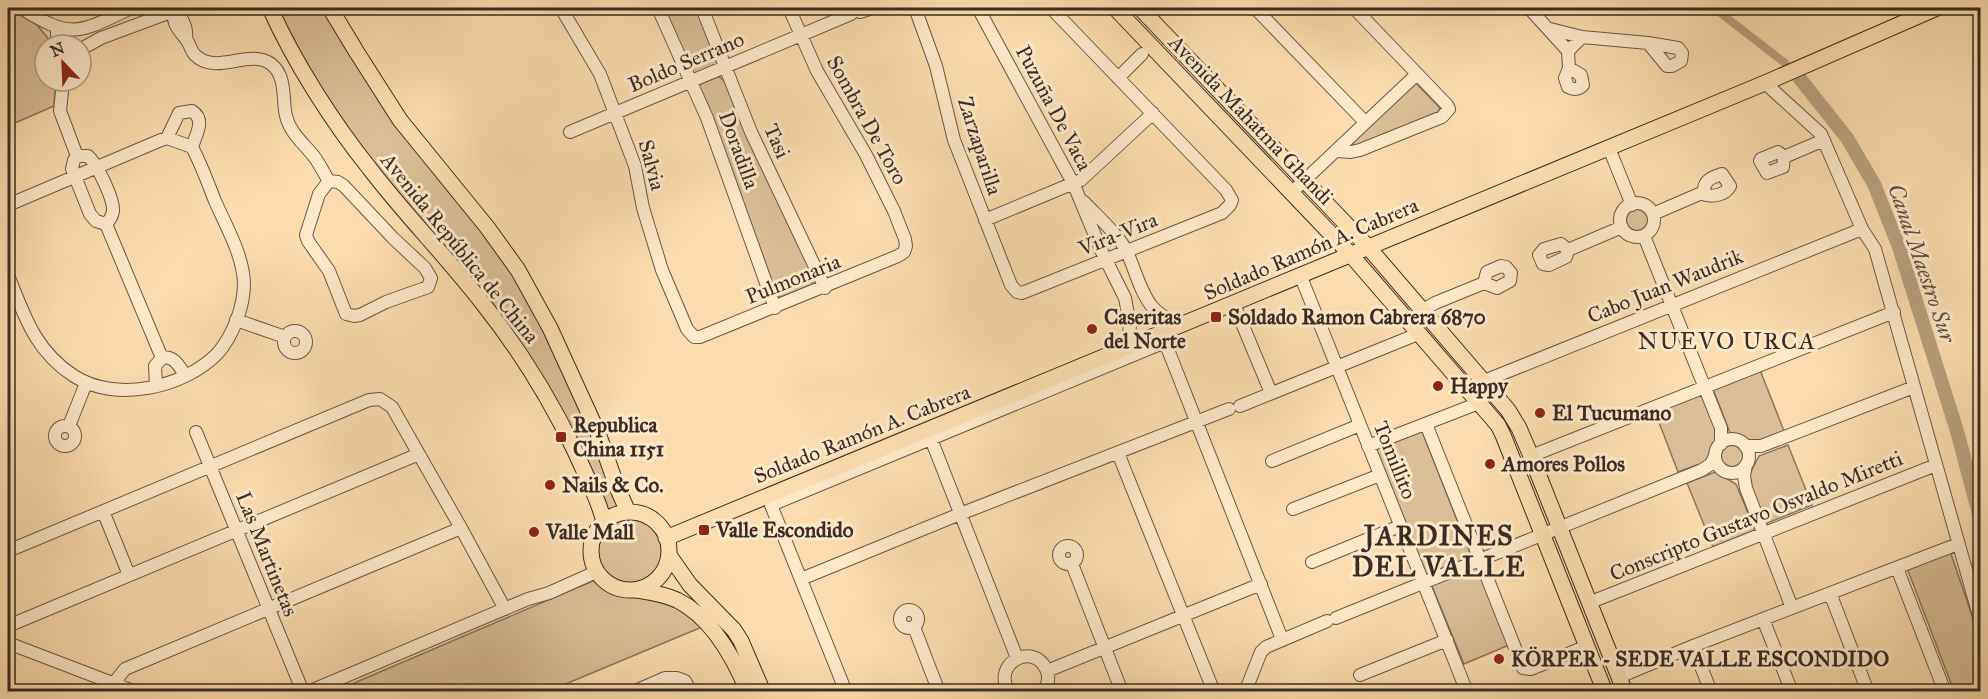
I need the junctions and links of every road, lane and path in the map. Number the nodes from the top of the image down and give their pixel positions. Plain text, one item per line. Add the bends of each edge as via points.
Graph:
1 (21, 8) edge
2 (131, 8) edge
3 (270, 8) edge
4 (330, 8) edge
5 (561, 8) edge
6 (658, 8) edge
7 (702, 8) edge
8 (789, 8) edge
9 (915, 8) edge
10 (978, 8) edge
11 (1051, 8) edge
12 (1140, 8) edge
13 (1255, 8) edge
14 (1354, 8) edge
15 (1529, 8) edge
16 (1937, 8) edge
17 (176, 9) edge
18 (1121, 9) edge
19 (861, 11) edge
20 (57, 28) junction
21 (1550, 29) junction
22 (57, 33) edge
23 (800, 35) junction
24 (1582, 37) junction
25 (93, 42) edge
26 (1648, 43) dead end
27 (1568, 51) junction
28 (1142, 54) dead end
29 (724, 68) junction
30 (1569, 68) dead end
31 (1417, 74) junction
32 (1118, 78) junction
33 (692, 82) junction
34 (1765, 83) junction
35 (62, 93) edge
36 (1153, 113) junction
37 (616, 114) junction
38 (1365, 122) junction
39 (570, 132) dead end
40 (167, 138) junction
41 (1824, 140) junction
42 (192, 147) junction
43 (1609, 148) junction
44 (1337, 151) junction
45 (77, 156) junction
46 (1784, 158) dead end
47 (97, 168) junction
48 (74, 178) junction
49 (329, 181) junction
50 (1305, 182) junction
51 (1076, 190) junction
52 (1704, 192) dead end
53 (1291, 194) junction
54 (1632, 204) junction
55 (8, 206) edge
56 (1653, 214) junction
57 (985, 220) junction
58 (106, 224) junction
59 (1622, 226) junction
60 (1862, 229) junction
61 (1644, 236) junction
62 (1368, 248) junction
63 (1568, 250) dead end
64 (904, 252) joint
65 (1127, 252) junction
66 (1351, 255) junction
67 (1106, 260) junction
68 (8, 275) edge
69 (1301, 277) junction
70 (1484, 283) dead end
71 (825, 288) junction
72 (1143, 291) junction
73 (1017, 292) joint
74 (1125, 298) junction
75 (1234, 304) junction
76 (1672, 304) junction
77 (775, 308) junction
78 (1423, 310) junction
79 (1894, 312) junction
80 (237, 320) junction
81 (1190, 322) junction
82 (1418, 334) junction
83 (694, 336) joint
84 (285, 338) dead end
85 (1122, 350) junction
86 (162, 358) junction
87 (1336, 366) junction
88 (185, 375) junction
89 (1484, 381) junction
90 (86, 383) junction
91 (156, 386) junction
92 (1705, 386) junction
93 (1914, 387) junction
94 (1271, 393) junction
95 (1479, 402) junction
96 (1197, 422) junction
97 (1426, 424) junction
98 (1360, 425) junction
99 (69, 426) dead end
100 (1721, 428) junction
101 (196, 432) dead end
102 (931, 439) junction
103 (1740, 442) junction
104 (1721, 444) junction
105 (1368, 446) junction
106 (1761, 446) junction
107 (1118, 453) junction
108 (419, 454) junction
109 (1531, 456) junction
110 (1715, 456) junction
111 (1272, 461) dead end
112 (1747, 463) junction
113 (1936, 465) junction
114 (210, 466) junction
115 (1702, 470) junction
116 (1725, 471) junction
117 (1380, 475) junction
118 (1746, 489) junction
119 (1293, 509) dead end
120 (102, 511) junction
121 (628, 512) junction
122 (960, 514) junction
123 (604, 522) junction
124 (1400, 526) junction
125 (1560, 526) junction
126 (461, 528) junction
127 (236, 530) junction
128 (1542, 533) junction
129 (1763, 533) junction
130 (666, 538) junction
131 (1958, 544) junction
132 (8, 551) edge
133 (669, 555) junction
134 (1480, 560) junction
135 (1312, 562) dead end
136 (1072, 564) dead end
137 (595, 568) junction
138 (1897, 568) junction
139 (129, 575) junction
140 (801, 579) junction
141 (1424, 582) junction
142 (1261, 584) junction
143 (636, 590) junction
144 (1830, 593) junction
145 (528, 599) junction
146 (1591, 602) junction
147 (1792, 608) junction
148 (269, 609) junction
149 (505, 609) junction
150 (1184, 615) junction
151 (1763, 619) junction
152 (1980, 619) edge
153 (8, 626) edge
154 (914, 627) dead end
155 (1282, 639) junction
156 (1447, 640) junction
157 (8, 643) edge
158 (1587, 646) junction
159 (1693, 646) junction
160 (1104, 648) junction
161 (1017, 658) junction
162 (1047, 671) junction
163 (1360, 675) dead end
164 (114, 683) junction
165 (1622, 685) edge
166 (1004, 690) edge
167 (1467, 691) edge
168 (136, 692) edge
169 (305, 692) edge
170 (633, 692) edge
171 (691, 692) edge
172 (748, 692) edge
173 (763, 692) edge
174 (846, 692) edge
175 (939, 692) edge
176 (1043, 692) edge
177 (1122, 692) edge
178 (1214, 692) edge
179 (1245, 692) edge
180 (1605, 692) edge
181 (1711, 692) edge
182 (1792, 692) edge
183 (1868, 692) edge
184 (1945, 692) edge

1 - 20 street
2 - 20 street via 89,27
3 - 123 main road, Avenida República de China via 294,56 362,160 485,305 523,358 569,440
4 - 121 main road, Avenida República de China via 400,120 518,270 598,433
5 - 37 street, Salvia via 600,74
6 - 33 street, Doradilla
7 - 29 street, Tasi
8 - 23 street, Sombra De Toro
9 - 57 street, Zarzaparilla via 934,60 950,129
10 - 51 street, Puzuña De Vaca
11 - 32 street
12 - 50 main road, Avenida Mahatma Ghandi
13 - 38 street
14 - 31 street
15 - 21 street
16 - 34 main road, Soldado Ramón A. Cabrera
17 - 25 street
17 - 49 street via 186,28 186,39 196,56 206,62 260,59 273,66 281,81 291,129 313,154
18 - 53 main road, Avenida Mahatma Ghandi
19 - 23 street, Boldo Serrano
20 - 22 street
21 - 24 street
21 - 27 street
23 - 29 street, Boldo Serrano
23 - 64 street, Sombra De Toro via 894,211 905,239
24 - 26 street
24 - 27 street
27 - 30 street
28 - 32 street
29 - 33 street, Boldo Serrano
29 - 71 street, Tasi
31 - 38 street
31 - 44 street via 1447,105 1446,115 1360,150
32 - 36 street
33 - 37 street, Boldo Serrano
33 - 77 street, Doradilla
34 - 41 street
34 - 43 main road, Soldado Ramón A. Cabrera
35 - 45 street via 60,111
36 - 51 street via 1081,180
36 - 65 street, Vira-Vira via 1231,195 1230,205 1222,213
37 - 39 street, Boldo Serrano
37 - 83 street, Salvia via 635,166 654,249 687,329
38 - 44 street
40 - 42 street
40 - 42 street via 179,113 192,111 198,115 200,124
40 - 47 street
41 - 46 street
41 - 60 street
42 - 80 street via 241,267 244,284
43 - 54 street
43 - 62 main road, Soldado Ramón A. Cabrera
44 - 50 street
45 - 47 street via 88,156
45 - 48 street via 72,164
47 - 48 street
47 - 58 street via 112,204
48 - 55 street
48 - 58 street via 90,214
49 - 49 street via 319,194 306,235 329,271 346,314 360,315 428,287 431,278 425,268 344,186
50 - 53 street
50 - 62 main road, Avenida Mahatma Ghandi
51 - 57 street
51 - 65 street
51 - 67 street
52 - 56 street
53 - 66 main road, Avenida Mahatma Ghandi
54 - 56 street via 1646,206
54 - 59 street via 1623,211
56 - 61 street via 1654,224
57 - 73 street, Zarzaparilla
58 - 86 street
59 - 61 street via 1628,235
59 - 63 street
60 - 76 street, Cabo Juan Waudrik
60 - 79 street via 1875,249
61 - 76 street
62 - 66 main road, Soldado Ramón A. Cabrera
62 - 78 main road, Avenida Mahatma Ghandi
64 - 71 street, Pulmonaria
65 - 67 street, Vira-Vira
65 - 72 street
66 - 69 main road, Soldado Ramón A. Cabrera
66 - 82 main road, Avenida Mahatma Ghandi
67 - 73 street, Vira-Vira via 1026,292
67 - 74 street
68 - 90 street via 36,340 61,367
69 - 75 main road, Soldado Ramón A. Cabrera
69 - 87 street, Tomillito
70 - 78 street
71 - 77 street, Pulmonaria
72 - 74 street
72 - 81 street via 1157,313 1175,322
74 - 85 street via 1130,325
75 - 81 main road, Soldado Ramón A. Cabrera
75 - 94 street
76 - 89 street, Cabo Juan Waudrik
76 - 92 street
77 - 83 street, Pulmonaria via 705,336
78 - 89 main road, Avenida Mahatma Ghandi
79 - 92 street
79 - 93 street
80 - 84 street
80 - 88 street via 216,355
81 - 85 main road, Soldado Ramón A. Cabrera
82 - 87 street
82 - 95 main road, Avenida Mahatma Ghandi
85 - 130 main road, Soldado Ramón A. Cabrera
86 - 88 street via 170,357
86 - 91 street via 155,366
87 - 94 street
87 - 98 street, Tomillito
88 - 91 street
89 - 109 main road, Avenida Mahatma Ghandi via 1515,420
90 - 91 street via 124,390
90 - 99 street
92 - 100 street
92 - 109 street
93 - 106 street
93 - 113 street
94 - 96 street
95 - 97 street
95 - 128 main road, Avenida Mahatma Ghandi via 1503,435
96 - 102 street via 1165,342
96 - 107 street
96 - 142 street
97 - 105 street
97 - 134 street
98 - 105 street, Tomillito
98 - 111 street
100 - 103 street
100 - 104 street
101 - 114 street, Las Martinetas
102 - 122 street
102 - 140 street via 771,505
103 - 104 street via 1727,440
103 - 106 street
103 - 112 street via 1749,453
104 - 110 street
105 - 117 street, Tomillito
106 - 112 street
107 - 122 street
107 - 150 street
108 - 114 street via 390,405 375,399
108 - 126 street
108 - 127 street
109 - 125 main road, Avenida Mahatma Ghandi
110 - 115 street
110 - 116 street
112 - 116 street via 1739,471
112 - 118 street via 1743,476
113 - 129 street, Conscripto Gustavo Osvaldo Miretti
113 - 131 street
114 - 120 street
114 - 127 street, Las Martinetas
115 - 116 street
115 - 125 street
116 - 118 street via 1738,478
117 - 119 street
117 - 124 street, Tomillito
118 - 129 street
120 - 132 street
120 - 139 street
121 - 123 main road
121 - 130 main road via 647,516
122 - 140 street
122 - 161 street
123 - 137 main road via 592,542
124 - 135 street
124 - 141 street, Tomillito
125 - 128 street
125 - 146 main road, Avenida Mahatma Ghandi
126 - 148 street
126 - 149 street
127 - 139 street
127 - 148 street, Las Martinetas
128 - 134 street
128 - 158 main road, Avenida Mahatma Ghandi
129 - 146 street, Conscripto Gustavo Osvaldo Miretti
129 - 147 street
130 - 133 main road
131 - 138 street
131 - 152 street
133 - 143 main road via 654,581
133 - 173 main road via 690,585 734,630
134 - 141 street
134 - 158 street via 1523,668 1531,669
136 - 160 street
137 - 143 main road via 613,586
137 - 145 street via 549,593
137 - 145 street via 546,586
138 - 144 street
138 - 184 street
139 - 153 street
140 - 174 street
141 - 155 street
141 - 156 street, Tomillito
142 - 150 street
142 - 155 street
143 - 172 main road via 678,600 701,618 731,656
144 - 147 street
144 - 183 street
145 - 149 street
146 - 165 main road, Avenida Mahatma Ghandi
147 - 151 street
148 - 164 street via 125,669
148 - 169 street, Las Martinetas
149 - 169 street
150 - 160 street
150 - 178 street
151 - 159 street
151 - 182 street
154 - 175 street
155 - 179 street via 1261,652
156 - 163 street
156 - 167 street, Tomillito
157 - 164 street
158 - 180 main road, Avenida Mahatma Ghandi
159 - 165 street
159 - 181 street
160 - 162 street
160 - 177 street
161 - 162 street via 1036,658
161 - 166 street via 1007,667
162 - 176 street via 1048,682
164 - 168 street
170 - 171 street via 671,678 684,681

